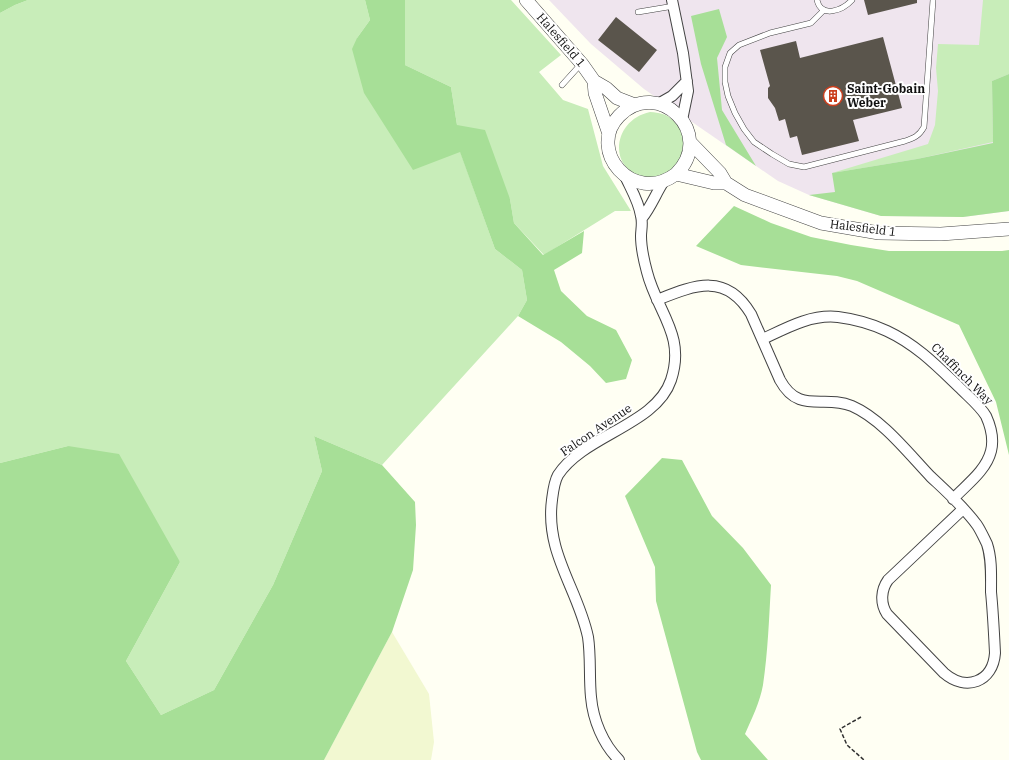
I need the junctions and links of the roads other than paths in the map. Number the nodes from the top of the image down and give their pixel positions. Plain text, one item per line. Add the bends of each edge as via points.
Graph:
1 (526, 0) edge
2 (817, 0) edge
3 (852, 0) edge
4 (933, 0) edge
5 (673, 3) edge
6 (824, 10) junction
7 (638, 12) dead end
8 (582, 64) junction
9 (687, 81) junction
10 (594, 82) junction
11 (562, 85) dead end
12 (658, 104) junction
13 (635, 105) junction
14 (682, 120) junction
15 (609, 134) junction
16 (690, 142) junction
17 (676, 174) junction
18 (626, 176) junction
19 (664, 181) junction
20 (726, 184) junction
21 (642, 218) junction
22 (1009, 229) edge
23 (657, 300) junction
24 (763, 339) junction
25 (953, 498) junction
26 (962, 509) junction
27 (619, 760) edge

1 - 8 street, Halesfield 1
2 - 6 lane
3 - 6 lane via 840,10
4 - 6 lane via 924,127 920,134 905,141 804,167 789,164 754,142 744,129 728,96 725,67 730,53 739,45 770,33 811,23
5 - 7 lane
5 - 9 street
8 - 10 street, Halesfield 1
8 - 11 lane
9 - 12 street via 672,96
9 - 14 street via 688,91
10 - 13 street, Halesfield 1 via 617,98
10 - 15 street, Halesfield 1 via 595,93
12 - 13 street, Halesfield 1
12 - 14 street, Halesfield 1 via 674,111
13 - 15 street via 619,116
14 - 16 street, Halesfield 1 via 688,130
15 - 18 street, Halesfield 1 via 610,154 616,167
16 - 17 street, Halesfield 1 via 686,160
16 - 20 street, Halesfield 1 via 720,173
17 - 19 street, Halesfield 1
17 - 20 street, Halesfield 1
18 - 19 street, Halesfield 1 via 644,183
18 - 21 street, Falcon Avenue
19 - 21 street via 650,209
20 - 22 street, Halesfield 1 via 745,195 821,223 879,233 941,234
21 - 23 street, Falcon Avenue via 644,260
23 - 24 street via 692,288 706,286 727,289 745,304
23 - 27 street, Falcon Avenue via 669,325 676,352 668,387 648,410 584,450 565,466 557,476 551,507 552,534 558,559 588,638 591,698 595,717 603,737
24 - 25 street via 784,388 791,394 809,402 842,403 868,415
24 - 25 street, Chaffinch Way via 804,321 837,317 863,322 887,331 912,345 934,362 985,415 992,438 991,452 985,465
25 - 26 street
26 - 26 street via 979,527 990,556 995,653 990,672 980,680 967,683 950,678 944,673 887,614 882,604 884,585 888,580

